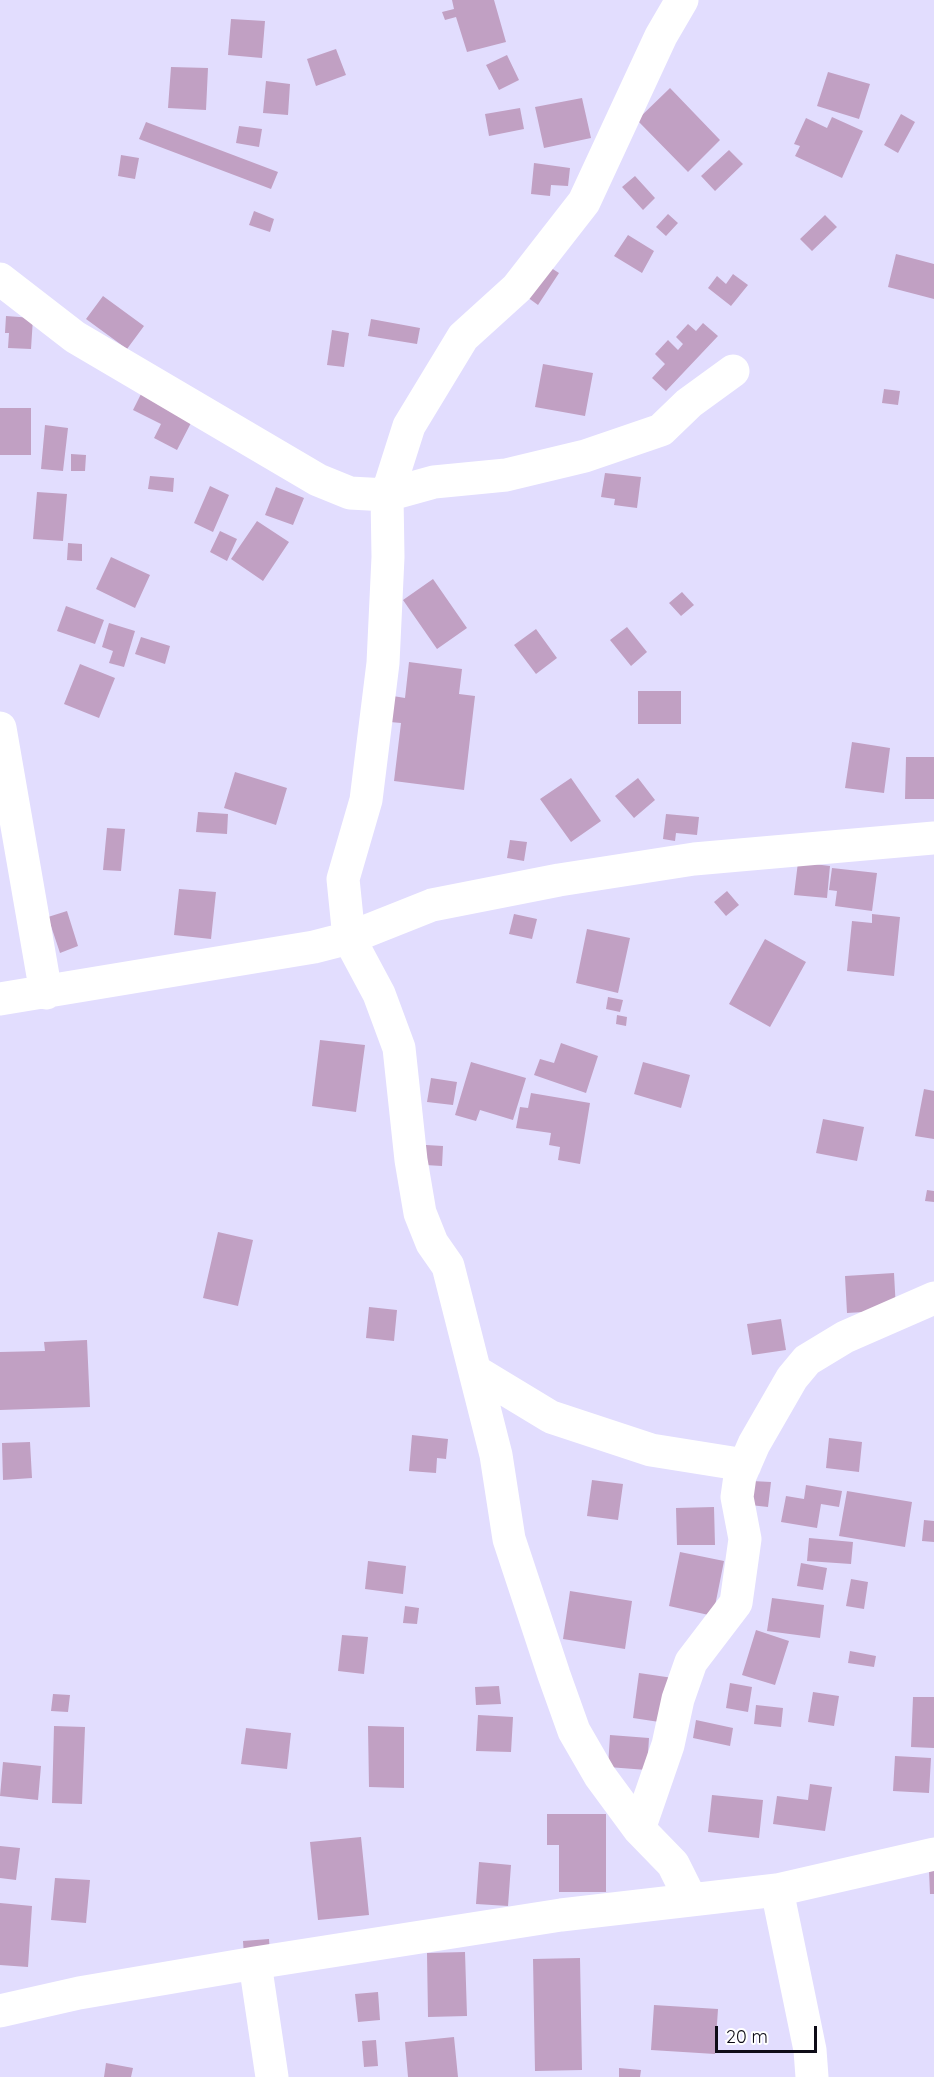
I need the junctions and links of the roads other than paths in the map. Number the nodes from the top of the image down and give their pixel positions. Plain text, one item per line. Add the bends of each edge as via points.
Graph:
1 (682, 0) edge
2 (0, 279) edge
3 (733, 371) dead end
4 (387, 495) junction
5 (0, 728) edge
6 (934, 838) edge
7 (349, 938) junction
8 (46, 993) junction
9 (0, 999) edge
10 (934, 1298) edge
11 (475, 1371) junction
12 (745, 1465) junction
13 (639, 1829) junction
14 (934, 1854) edge
15 (777, 1890) junction
16 (691, 1900) junction
17 (255, 1963) junction
18 (0, 2011) edge
19 (272, 2077) edge
20 (812, 2077) edge

1 - 4 street via 661,36 584,202 516,288 463,337 409,426
2 - 4 street via 75,337 318,480 350,493
3 - 4 street via 689,403 661,430 585,456 506,475 434,482
4 - 7 street via 383,663 366,800 343,879
5 - 8 street
6 - 7 street via 694,859 559,880 432,905
7 - 8 street
7 - 11 street via 379,994 399,1048 420,1213 432,1243 448,1266
8 - 9 street
10 - 12 street via 845,1337 807,1360 792,1378
11 - 12 street via 551,1417 651,1449
11 - 13 street via 496,1455 508,1539 574,1731 600,1776
12 - 13 street via 737,1497 745,1539 736,1603 691,1662
13 - 16 street via 673,1864
14 - 15 street
15 - 16 street
15 - 20 street via 810,2050
16 - 17 street via 561,1915
17 - 18 street via 79,1993
17 - 19 street

